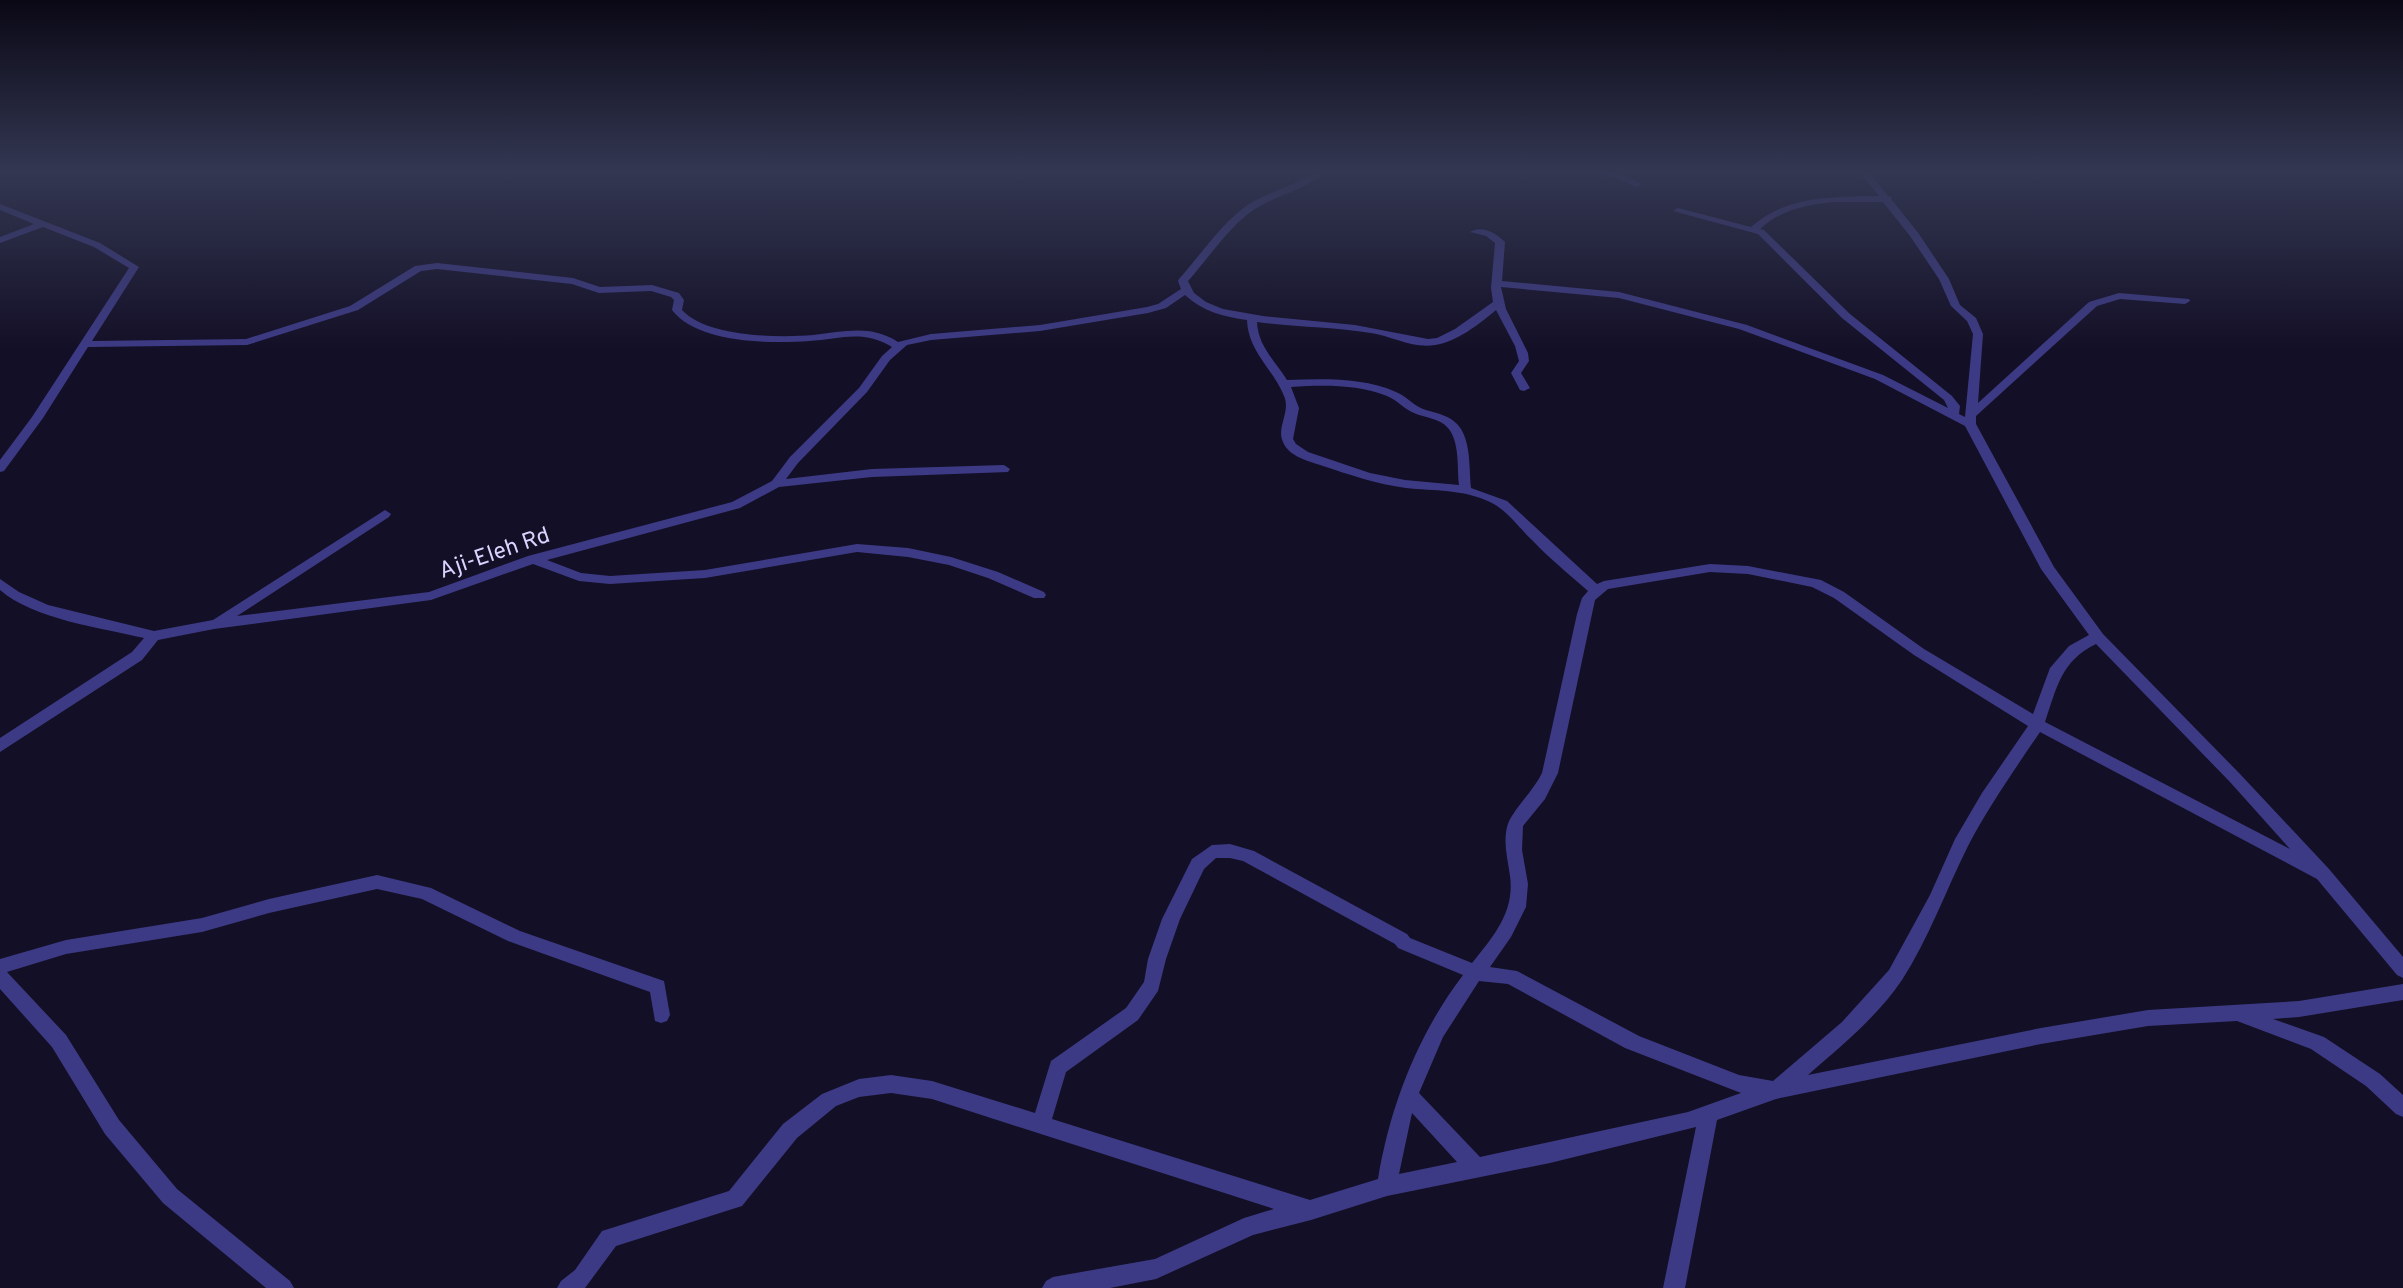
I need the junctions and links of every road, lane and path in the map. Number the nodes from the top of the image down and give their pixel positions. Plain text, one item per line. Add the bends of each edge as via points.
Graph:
1 (26, 230) edge
2 (62, 230) edge
3 (1227, 230) edge
4 (1754, 230) edge
5 (1909, 230) edge
6 (1475, 232) dead end
7 (0, 240) edge
8 (1497, 284) junction
9 (1184, 290) junction
10 (2185, 301) dead end
11 (1498, 302) junction
12 (1252, 318) junction
13 (85, 344) junction
14 (898, 347) junction
15 (1284, 384) junction
16 (1524, 388) dead end
17 (1953, 415) junction
18 (1970, 419) junction
19 (0, 468) edge
20 (1004, 469) dead end
21 (776, 484) junction
22 (1465, 488) junction
23 (386, 514) dead end
24 (533, 559) junction
25 (0, 583) edge
26 (1595, 590) junction
27 (1039, 595) dead end
28 (214, 625) junction
29 (153, 636) junction
30 (2098, 637) junction
31 (2037, 724) junction
32 (0, 746) edge
33 (2323, 874) junction
34 (0, 967) edge
35 (2403, 970) edge
36 (1477, 973) junction
37 (0, 977) edge
38 (2403, 992) edge
39 (2240, 1014) junction
40 (661, 1015) dead end
41 (1776, 1090) junction
42 (1409, 1096) junction
43 (2403, 1108) edge
44 (1709, 1113) junction
45 (1041, 1124) junction
46 (1477, 1169) junction
47 (1387, 1186) junction
48 (1311, 1210) junction
49 (283, 1288) edge
50 (568, 1288) edge
51 (1053, 1288) edge
52 (1674, 1288) edge

1 - 7 street
2 - 13 street via 134,267
3 - 9 street via 1183,281
4 - 17 street via 1846,316 1940,390 1954,406
5 - 18 street via 1944,279 1956,306 1976,327
6 - 8 street via 1500,242
8 - 11 street
8 - 17 street via 1619,295 1743,327 1879,377
9 - 12 street via 1201,305
9 - 14 street via 1148,310 1040,328 932,337
10 - 18 street via 2119,296 2093,304
11 - 12 street via 1449,338 1427,343 1388,332
11 - 16 street via 1520,343 1524,361 1516,373
12 - 15 street via 1256,346
13 - 14 street via 247,342 354,308 418,268 437,266 573,281 599,290 652,288 675,295 677,310 686,321 710,329 800,338 866,332 886,337
13 - 19 street
14 - 21 street
15 - 22 street via 1383,391 1410,407 1443,418 1457,430
15 - 22 street via 1293,411 1287,440 1300,452 1394,482
17 - 18 street
18 - 30 street via 2048,569
20 - 21 street, Aji-Eleh Rd via 872,473
21 - 24 street, Aji-Eleh Rd via 736,505
22 - 26 street via 1494,498 1511,511
23 - 28 street
24 - 27 street via 579,577 610,580 669,578 831,551 882,549 963,562
24 - 28 street, Aji-Eleh Rd via 431,596
25 - 29 street, Aji-Eleh Rd via 14,595 44,608
26 - 31 street via 1619,581 1710,568 1748,569 1816,583
26 - 36 street via 1584,614 1550,774 1515,824 1513,848 1521,888 1513,918
28 - 29 street, Aji-Eleh Rd
29 - 32 street via 137,656
30 - 31 street via 2074,649 2055,673
30 - 33 street
31 - 33 street
31 - 41 street via 1961,844 1895,975 1847,1028
33 - 35 street
34 - 40 street via 66,947 202,925 377,882 425,892 514,936 658,987
36 - 41 street via 1511,977 1632,1042 1739,1084
36 - 42 street via 1448,1009
36 - 45 street via 1404,943 1248,856 1212,852 1198,864 1171,919 1152,985 1132,1014 1058,1067
37 - 49 street via 59,1041 111,1127 170,1196
38 - 39 street
39 - 41 street via 2148,1018
39 - 43 street via 2317,1043 2373,1080
41 - 44 street
42 - 46 street
42 - 47 street via 1392,1146
44 - 46 street
44 - 52 street
45 - 48 street
45 - 50 street via 932,1090 891,1084 859,1088 829,1100 790,1131 735,1199 609,1238 582,1277
46 - 47 street
47 - 48 street
48 - 51 street via 1251,1225 1156,1269

